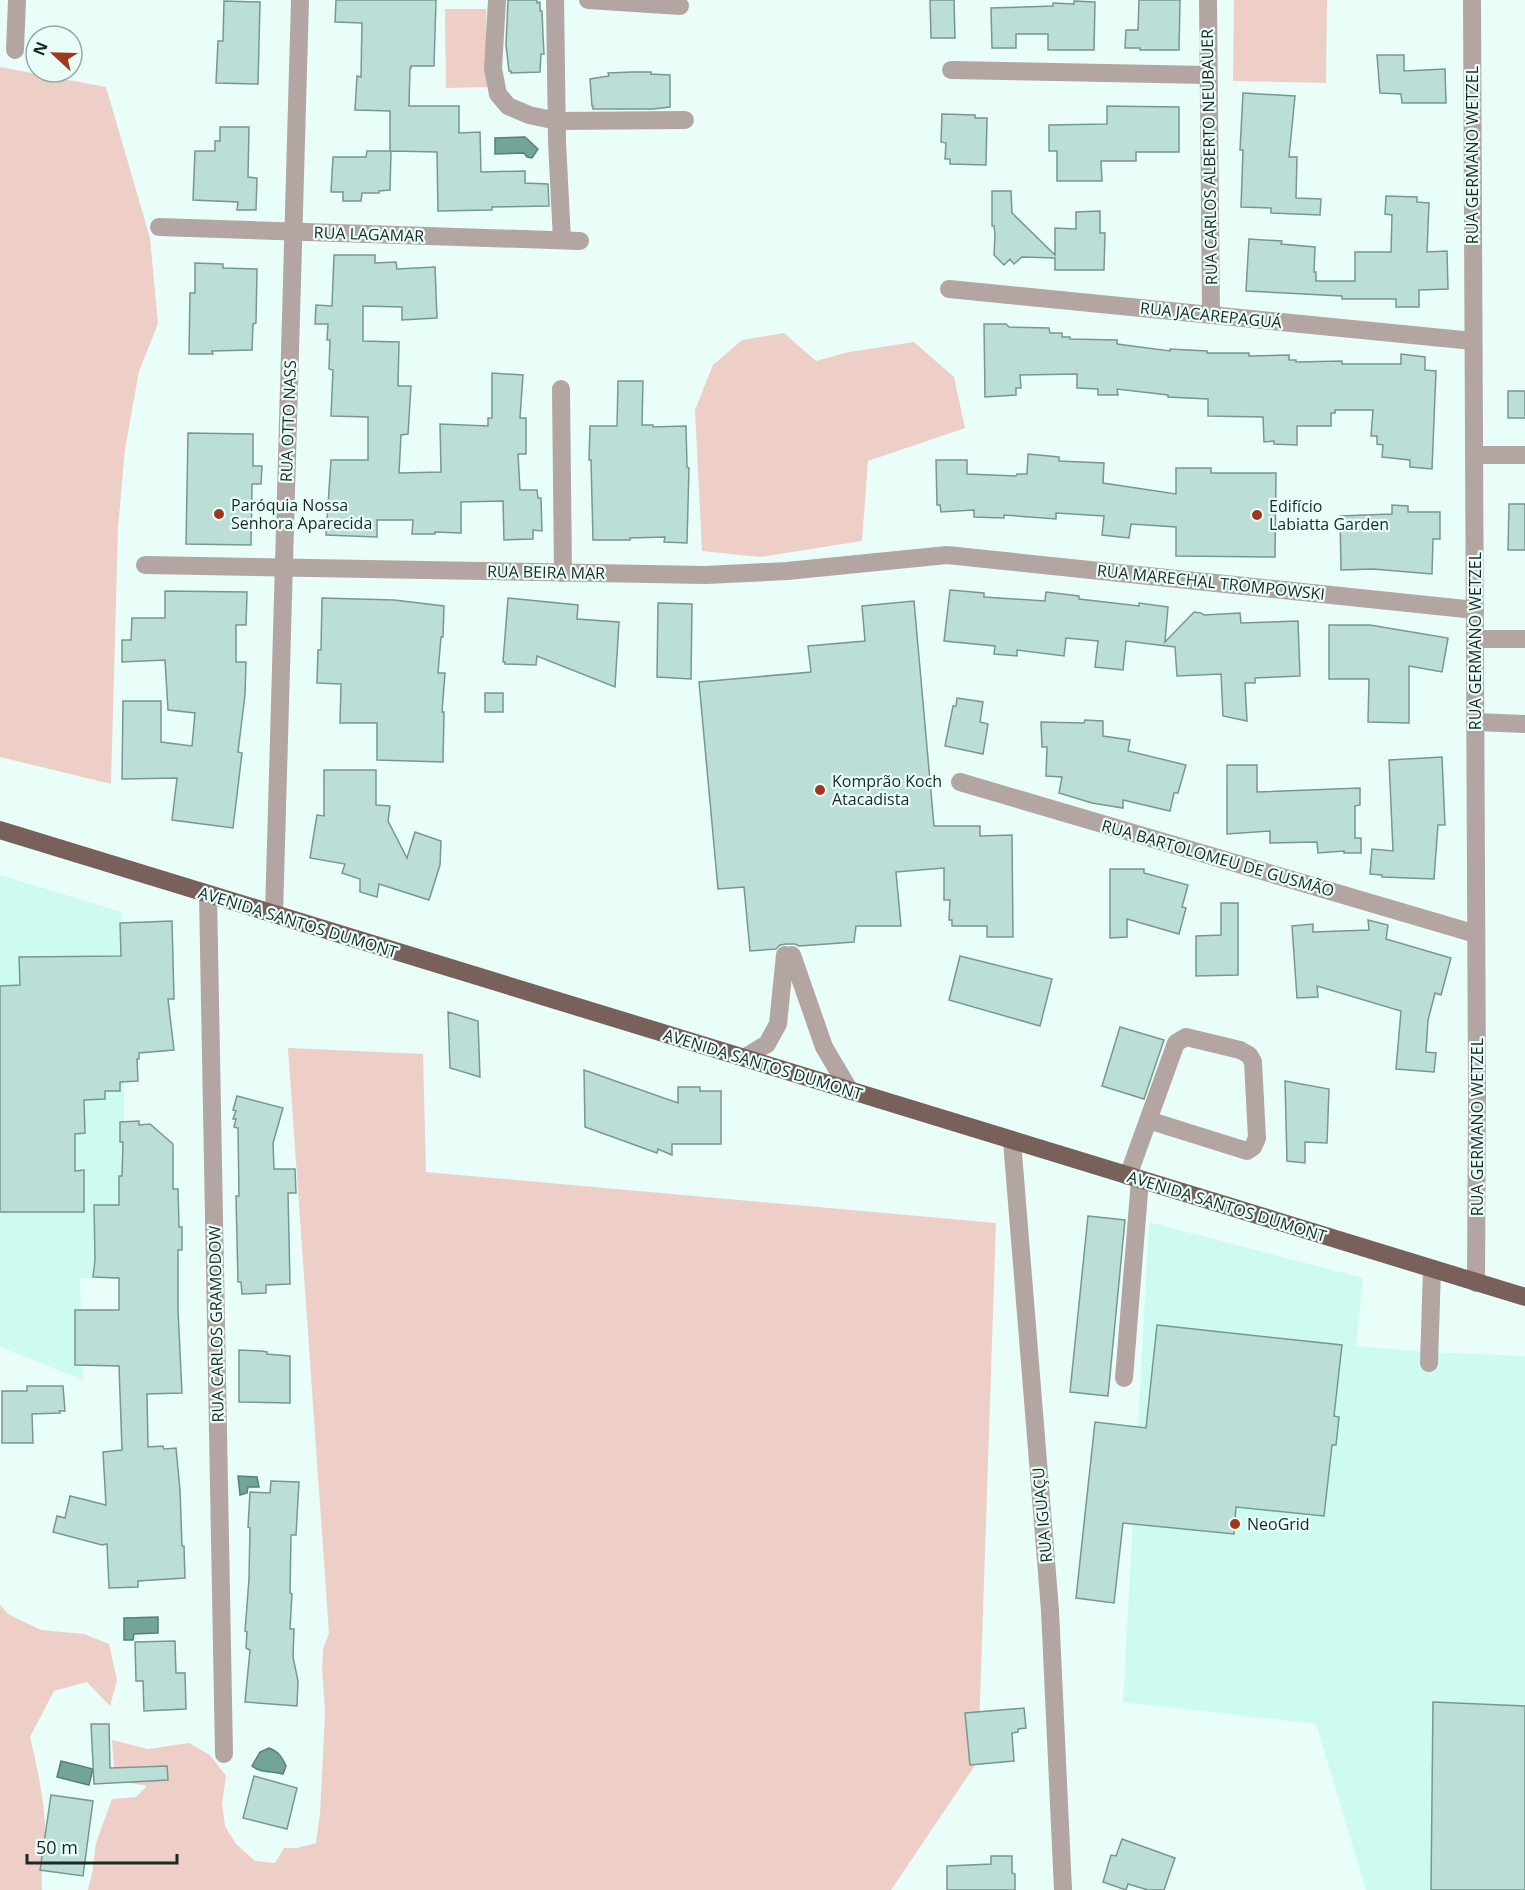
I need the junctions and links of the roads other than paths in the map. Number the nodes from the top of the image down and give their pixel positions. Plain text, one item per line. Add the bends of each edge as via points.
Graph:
1 (17, 0) edge
2 (300, 0) edge
3 (497, 0) edge
4 (555, 0) edge
5 (588, 0) edge
6 (1208, 0) edge
7 (1472, 0) edge
8 (680, 6) dead end
9 (15, 50) dead end
10 (951, 70) dead end
11 (1209, 75) junction
12 (685, 120) dead end
13 (557, 121) junction
14 (159, 227) dead end
15 (293, 231) junction
16 (949, 289) dead end
17 (1211, 315) junction
18 (1473, 341) junction
19 (561, 389) dead end
20 (1474, 454) junction
21 (1525, 455) edge
22 (947, 555) joint
23 (145, 565) dead end
24 (284, 568) junction
25 (563, 573) junction
26 (1475, 609) junction
27 (1475, 639) junction
28 (1525, 639) edge
29 (1475, 722) junction
30 (1525, 724) edge
31 (960, 782) dead end
32 (0, 830) edge
33 (208, 894) junction
34 (274, 915) junction
35 (1476, 934) junction
36 (744, 1058) junction
37 (850, 1091) junction
38 (1148, 1119) junction
39 (1012, 1141) junction
40 (1134, 1178) junction
41 (1432, 1269) junction
42 (1476, 1282) junction
43 (1525, 1298) edge
44 (1429, 1363) dead end
45 (1124, 1378) dead end
46 (224, 1754) dead end
47 (1063, 1890) edge

1 - 9 street
2 - 15 street, RUA OTTO NASS
3 - 13 street via 493,69 498,94 508,106 529,116
4 - 13 street
5 - 8 street
6 - 11 street, RUA CARLOS ALBERTO NEUBAUER
7 - 18 street, RUA GERMANO WETZEL
10 - 11 street
11 - 17 street, RUA CARLOS ALBERTO NEUBAUER
12 - 13 street
13 - 15 street, RUA LAGAMAR via 571,241
14 - 15 street, RUA LAGAMAR
15 - 24 street, RUA OTTO NASS
16 - 17 street, RUA JACAREPAGUÁ
17 - 18 street, RUA JACAREPAGUÁ
18 - 20 street, RUA GERMANO WETZEL
19 - 25 street
20 - 21 street
20 - 26 street, RUA GERMANO WETZEL
22 - 25 street, RUA BEIRA MAR via 749,574
22 - 26 street, RUA MARECHAL TROMPOWSKI
23 - 24 street, RUA BEIRA MAR
24 - 25 street, RUA BEIRA MAR
24 - 34 street, RUA OTTO NASS
26 - 27 street, RUA GERMANO WETZEL
27 - 28 street
27 - 29 street, RUA GERMANO WETZEL
29 - 30 street
29 - 35 street, RUA GERMANO WETZEL
31 - 35 street, RUA BARTOLOMEU DE GUSMÃO
32 - 33 main road, AVENIDA SANTOS DUMONT
33 - 34 main road, AVENIDA SANTOS DUMONT
33 - 46 street, RUA CARLOS GRAMODOW
34 - 36 main road, AVENIDA SANTOS DUMONT
35 - 42 street, RUA GERMANO WETZEL
36 - 37 main road, AVENIDA SANTOS DUMONT
36 - 37 street via 767,1044 778,1024 789,955 824,1047
37 - 39 main road, AVENIDA SANTOS DUMONT
38 - 38 street via 1176,1042 1186,1037 1249,1055 1253,1062 1257,1138 1247,1151
38 - 40 street
39 - 40 main road, AVENIDA SANTOS DUMONT
39 - 47 street, RUA IGUAÇU via 1050,1610
40 - 41 main road, AVENIDA SANTOS DUMONT
40 - 45 street
41 - 42 main road, AVENIDA SANTOS DUMONT
41 - 44 street
42 - 43 main road, AVENIDA SANTOS DUMONT

